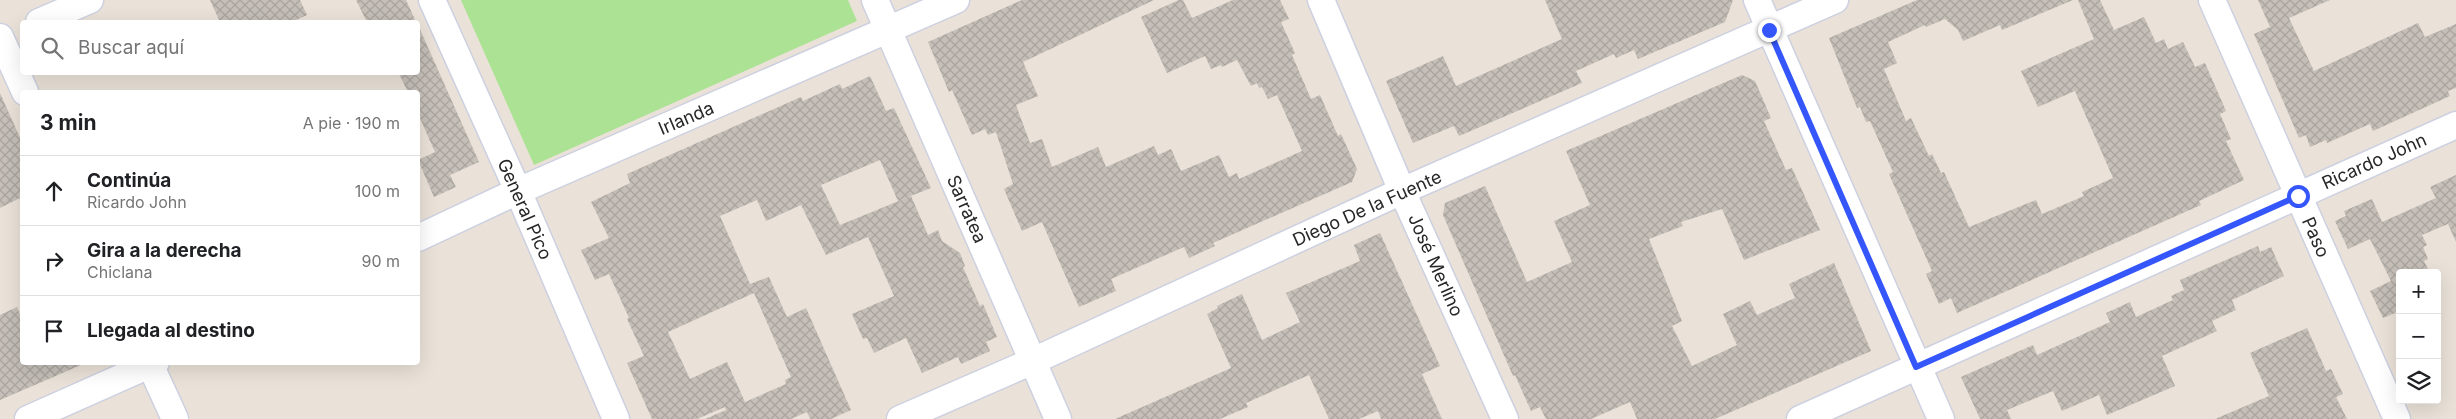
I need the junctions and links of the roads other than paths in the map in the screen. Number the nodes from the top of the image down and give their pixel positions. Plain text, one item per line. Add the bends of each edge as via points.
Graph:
1 (90, 0) edge
2 (432, 0) edge
3 (875, 0) edge
4 (956, 0) edge
5 (1321, 0) edge
6 (1756, 0) edge
7 (1835, 0) edge
8 (2212, 0) edge
9 (44, 20) edge
10 (1769, 30) junction
11 (888, 31) junction
12 (6, 37) edge
13 (24, 90) edge
14 (2456, 125) edge
15 (518, 191) junction
16 (1402, 191) junction
17 (2298, 196) junction
18 (420, 237) edge
19 (1033, 361) junction
20 (148, 365) edge
21 (153, 365) edge
22 (1916, 367) junction
23 (28, 419) edge
24 (175, 419) edge
25 (616, 419) edge
26 (900, 419) edge
27 (1058, 419) edge
28 (1505, 419) edge
29 (1800, 419) edge
30 (1940, 419) edge
31 (2397, 419) edge

1 - 9 street
2 - 15 street, General Pico
3 - 11 street, Sarratea
4 - 11 street, Irlanda
5 - 16 street, José Merlino
6 - 10 street
7 - 10 street, Diego De la Fuente
8 - 17 street, Paso
10 - 16 street, Diego De la Fuente
10 - 22 street
11 - 15 street, Irlanda
11 - 19 street, Sarratea
12 - 13 street
14 - 17 street, Ricardo John
15 - 18 street, Irlanda
15 - 25 street, General Pico
16 - 19 street, Diego De la Fuente
16 - 28 street, José Merlino
17 - 22 street, Ricardo John
17 - 31 street, Paso
19 - 26 street, Diego De la Fuente
19 - 27 street, Sarratea
20 - 23 street
21 - 24 street
22 - 29 street, Ricardo John
22 - 30 street

